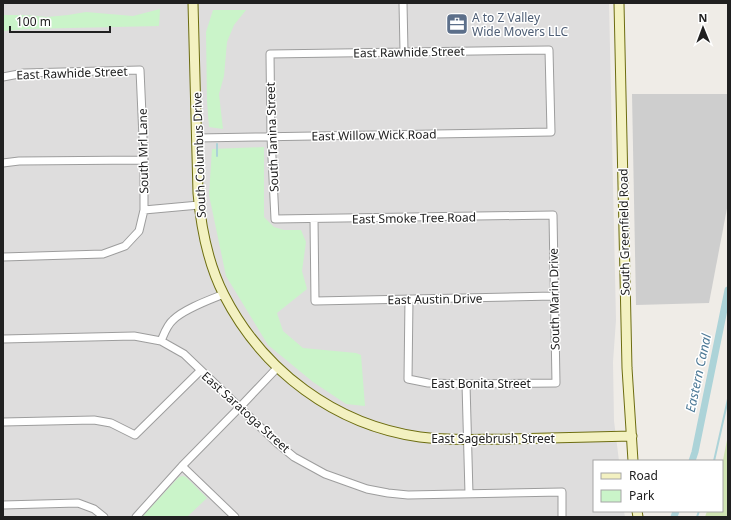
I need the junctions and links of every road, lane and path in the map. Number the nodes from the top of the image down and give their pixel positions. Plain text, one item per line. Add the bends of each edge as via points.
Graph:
1 (193, 3) edge
2 (403, 3) edge
3 (619, 3) edge
4 (404, 51) junction
5 (270, 54) joint
6 (140, 70) joint
7 (3, 77) edge
8 (551, 132) joint
9 (271, 136) junction
10 (197, 138) junction
11 (144, 160) junction
12 (3, 163) edge
13 (199, 205) junction
14 (144, 210) junction
15 (553, 215) joint
16 (275, 219) joint
17 (314, 219) junction
18 (3, 257) edge
19 (224, 294) junction
20 (554, 296) junction
21 (409, 299) junction
22 (3, 339) edge
23 (161, 341) junction
24 (277, 368) junction
25 (200, 371) junction
26 (556, 383) joint
27 (466, 384) junction
28 (240, 407) junction
29 (3, 422) edge
30 (632, 436) junction
31 (468, 439) junction
32 (633, 460) edge
33 (182, 466) junction
34 (469, 494) junction
35 (3, 505) edge
36 (104, 517) edge
37 (136, 517) edge
38 (235, 517) edge
39 (562, 517) edge

1 - 10 street, South Columbus Drive
2 - 4 street
3 - 30 street, South Greenfield Road via 627,368
4 - 5 street, East Rawhide Street
4 - 8 street, East Rawhide Street via 549,50
5 - 9 street, South Tanina Street
6 - 7 street, East Rawhide Street via 24,73
6 - 11 street, South Mrl Lane
8 - 9 street, East Willow Wick Road
9 - 10 street, East Willow Wick Road
9 - 16 street, South Tanina Street
10 - 13 street, South Columbus Drive
11 - 12 street
11 - 14 street, South Mrl Lane
13 - 14 street
13 - 19 street, South Columbus Drive via 210,257
14 - 18 street, South Mrl Lane via 139,231 125,246 103,254
15 - 17 street, East Smoke Tree Road
15 - 20 street, South Marin Drive
16 - 17 street, East Smoke Tree Road
17 - 21 street, East Austin Drive via 315,301
19 - 23 street via 176,317
19 - 24 street, South Columbus Drive via 240,323
20 - 21 street, East Austin Drive
20 - 26 street, South Marin Drive
21 - 27 street, East Bonita Street via 408,380
22 - 23 street, East Saratoga Street via 134,336
23 - 25 street, East Saratoga Street via 184,354
24 - 28 street
24 - 31 street, East Sagebrush Street via 309,393 340,412 367,423 419,437
25 - 28 street, East Saratoga Street
25 - 29 street via 135,435 111,424 94,420
26 - 27 street, East Bonita Street
27 - 31 street
28 - 33 street
28 - 34 street, East Saratoga Street via 294,456 345,482 367,489 408,495
30 - 31 street, East Sagebrush Street
30 - 32 street, South Greenfield Road
31 - 34 street
33 - 37 street
33 - 38 street
34 - 39 street, East Saratoga Street via 562,492
35 - 36 street via 78,503 94,509

